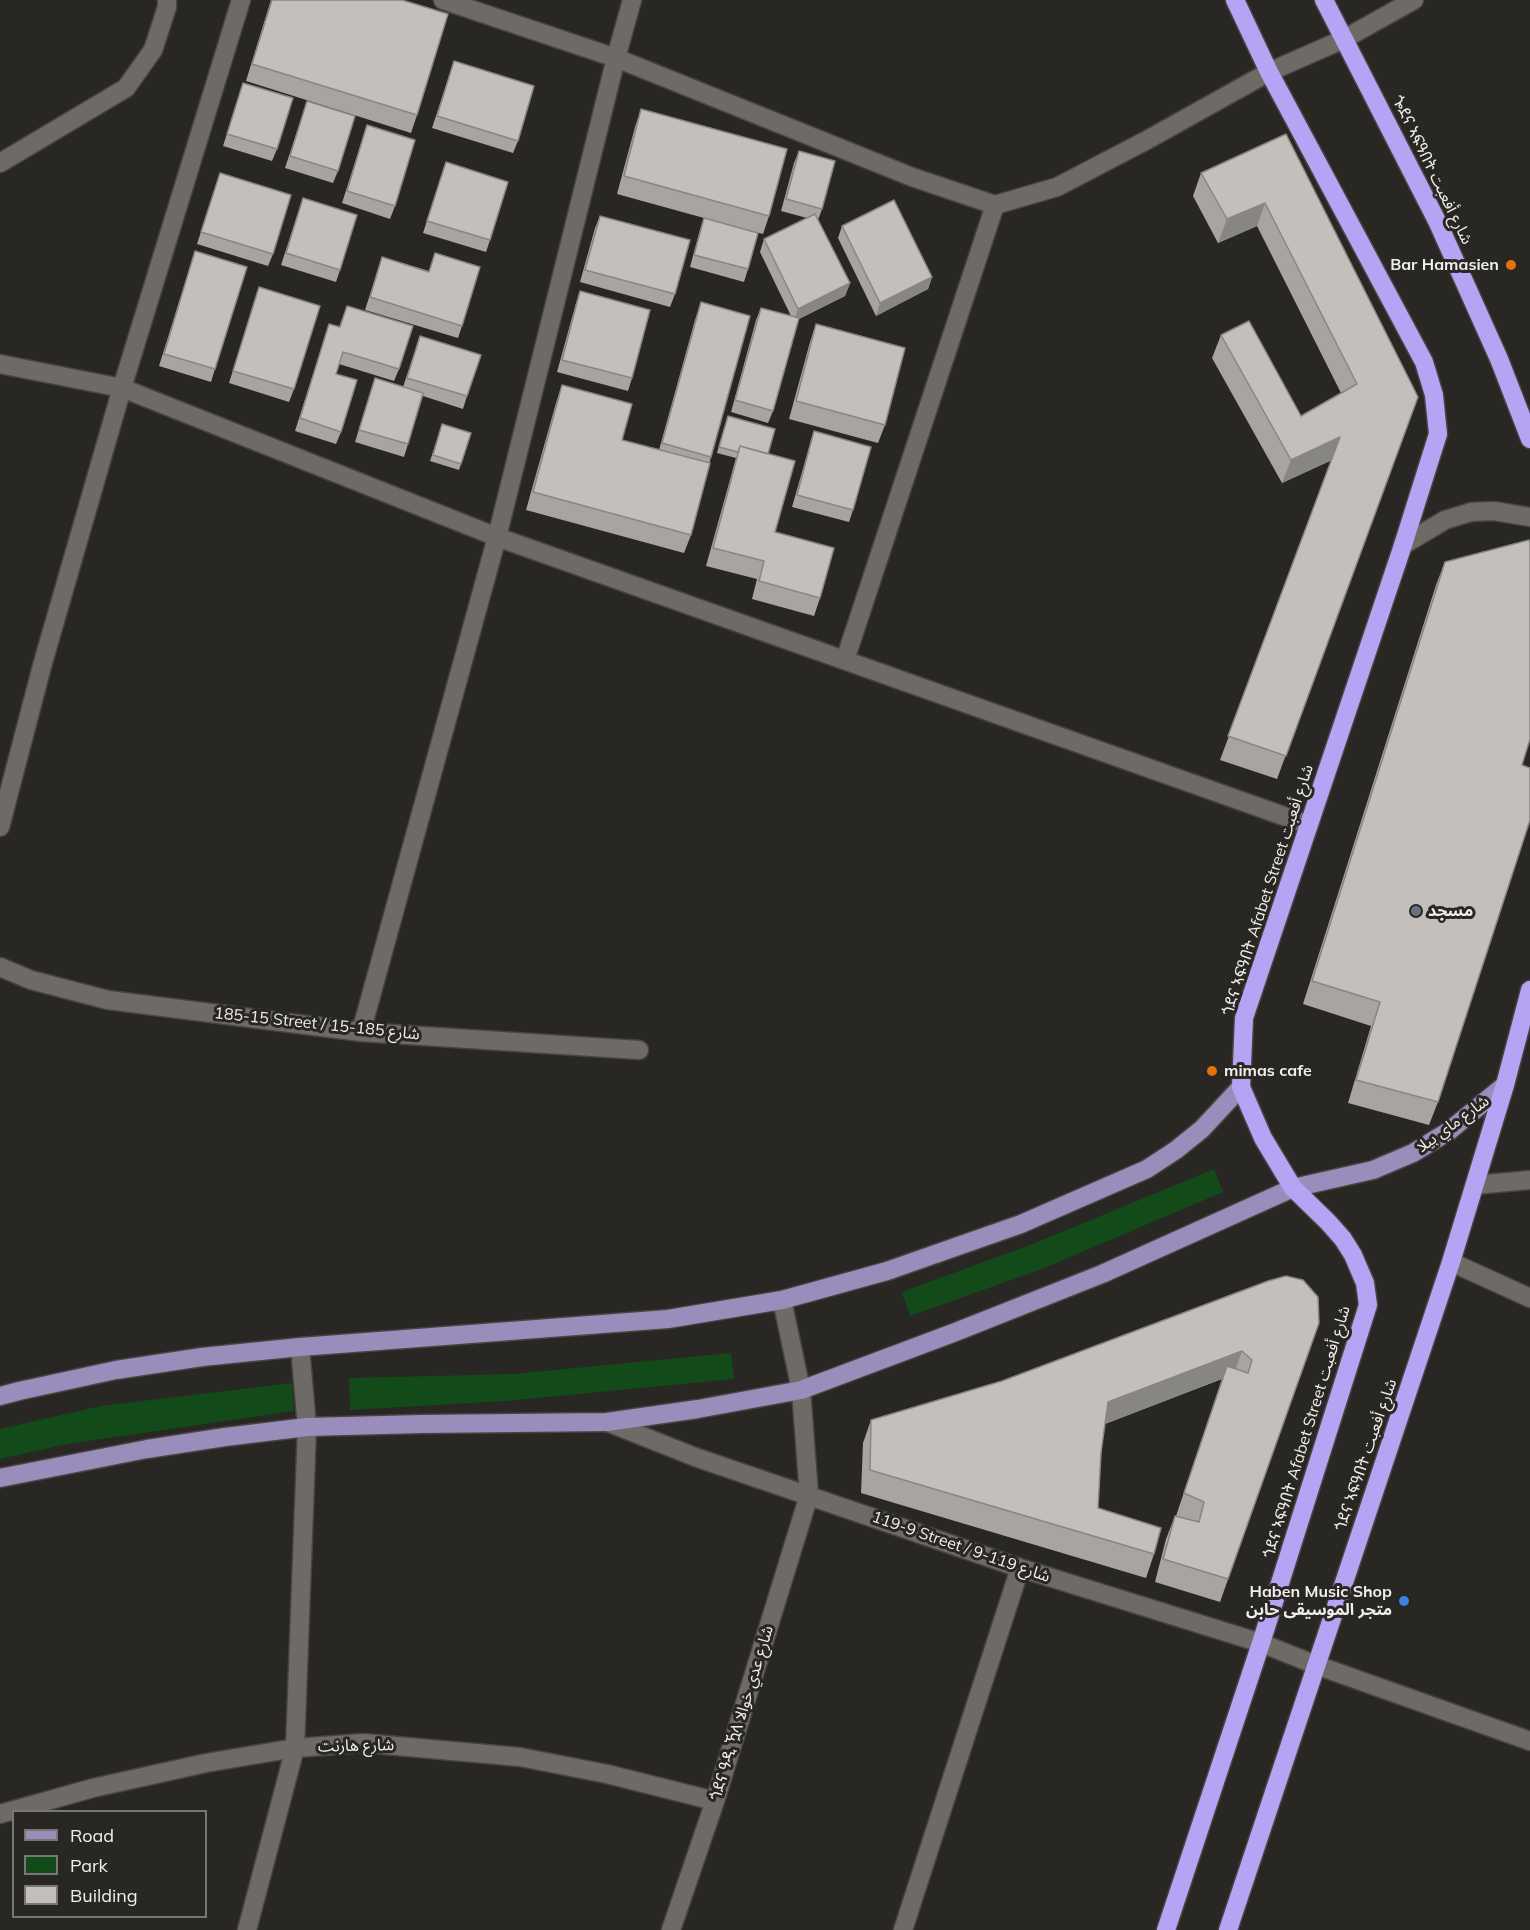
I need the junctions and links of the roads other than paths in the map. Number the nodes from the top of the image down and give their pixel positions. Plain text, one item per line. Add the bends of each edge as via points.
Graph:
1 (167, 0) edge
2 (241, 0) edge
3 (443, 0) edge
4 (632, 0) edge
5 (1236, 0) edge
6 (1324, 0) edge
7 (1414, 0) edge
8 (1344, 39) junction
9 (616, 58) junction
10 (1269, 72) junction
11 (0, 163) edge
12 (995, 205) junction
13 (0, 364) edge
14 (122, 388) junction
15 (1530, 439) edge
16 (1530, 517) edge
17 (497, 537) junction
18 (1403, 545) junction
19 (844, 660) junction
20 (1309, 825) junction
21 (0, 827) edge
22 (0, 967) edge
23 (1530, 990) edge
24 (360, 1032) junction
25 (639, 1050) dead end
26 (1505, 1085) junction
27 (1241, 1087) junction
28 (1530, 1180) edge
29 (1475, 1185) junction
30 (1293, 1188) junction
31 (1451, 1262) junction
32 (1530, 1298) edge
33 (782, 1300) junction
34 (300, 1347) junction
35 (801, 1390) junction
36 (0, 1396) edge
37 (608, 1422) junction
38 (307, 1427) junction
39 (0, 1478) edge
40 (808, 1495) junction
41 (1020, 1568) junction
42 (1261, 1643) junction
43 (1316, 1665) junction
44 (1530, 1741) edge
45 (295, 1748) junction
46 (715, 1801) junction
47 (1, 1812) edge
48 (247, 1930) edge
49 (671, 1930) edge
50 (903, 1930) edge
51 (1166, 1930) edge
52 (1228, 1930) edge

1 - 11 street via 153,50 126,88
2 - 14 street
3 - 9 street
4 - 9 street
5 - 10 highway, ጎደና ኣፍዓበት Afabet Street شارع أفعبت
6 - 8 highway, ጐደና ኣፍዓበት شارع أفعبت
7 - 8 street
8 - 10 street
8 - 15 highway, ጐደና ኣፍዓበት شارع أفعبت via 1438,223
9 - 12 street via 912,177
9 - 17 street
10 - 12 street via 1057,187
10 - 18 highway, ጎደና ኣፍዓበት Afabet Street شارع أفعبت via 1424,362 1434,395 1438,434
12 - 19 street
13 - 14 street
14 - 17 street
14 - 21 street
16 - 18 street via 1471,512 1445,520
17 - 19 street
17 - 24 street
18 - 20 highway, ጎደና ኣፍዓበት Afabet Street شارع أفعبت
19 - 20 street
20 - 27 highway, ጎደና ኣፍዓበት Afabet Street شارع أفعبت via 1244,1018
22 - 24 street, 185-15 Street / شارع 185-15 via 31,980 108,1000
23 - 26 highway, ጎደና ኣፍዓበት شارع أفعبت
24 - 25 street, 185-15 Street / شارع 185-15
26 - 29 highway, ጎደና ኣፍዓበት شارع أفعبت
26 - 30 main road, شارع ماي بيلا via 1449,1131 1413,1153 1373,1170
27 - 30 highway, ጎደና ኣፍዓበት Afabet Street شارع أفعبت via 1263,1138
27 - 33 main road via 1202,1129 1147,1169 1021,1224 887,1271
28 - 29 street
29 - 31 highway, ጎደና ኣፍዓበት شارع أفعبت
30 - 35 main road, شارع ماي بيلا via 1102,1274
30 - 42 highway, ጎደና ኣፍዓበት Afabet Street شارع أفعبت via 1343,1239 1365,1283 1368,1305
31 - 32 street
31 - 43 highway, ጎደና ኣፍዓበት شارع أفعبت
33 - 34 main road via 668,1319
33 - 35 street
34 - 36 main road via 116,1370
34 - 38 street
35 - 37 main road, شارع ماي بيلا
35 - 40 street
37 - 38 main road, شارع ماي بيلا
37 - 40 street, 119-9 Street / شارع 119-9 via 694,1457
38 - 39 main road, شارع ماي بيلا via 147,1449
38 - 45 street
40 - 41 street, 119-9 Street / شارع 119-9
40 - 46 street, ጎደና ዓዲ ዃላ شارع عدي خوالا
41 - 42 street, 119-9 Street / شارع 119-9
41 - 50 street
42 - 43 street, 119-9 Street / شارع 119-9
42 - 51 highway, ጎደና ኣፍዓበት Afabet Street شارع أفعبت
43 - 44 street, 119-9 Street / شارع 119-9
43 - 52 highway, ጎደና ኣፍዓበት شارع أفعبت
45 - 46 street, شارع هارنت via 363,1743 520,1757
45 - 47 street, شارع هارنت via 206,1763
45 - 48 street
46 - 49 street, ጎደና ዓዲ ዃላ شارع عدي خوالا

